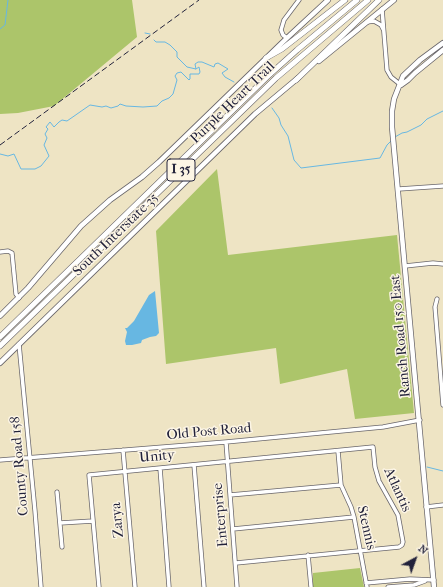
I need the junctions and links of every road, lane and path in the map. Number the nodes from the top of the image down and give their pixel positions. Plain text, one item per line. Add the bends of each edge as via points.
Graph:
1 (299, 0) edge
2 (328, 0) edge
3 (345, 0) edge
4 (357, 0) edge
5 (368, 0) edge
6 (379, 0) edge
7 (394, 0) edge
8 (382, 10) junction
9 (366, 22) junction
10 (384, 32) junction
11 (287, 38) junction
12 (443, 43) edge
13 (443, 50) edge
14 (266, 58) junction
15 (296, 80) junction
16 (401, 85) junction
17 (443, 186) edge
18 (399, 189) junction
19 (0, 252) edge
20 (443, 264) edge
21 (405, 266) junction
22 (19, 298) junction
23 (437, 299) dead end
24 (0, 316) edge
25 (0, 337) edge
26 (19, 344) junction
27 (0, 346) edge
28 (441, 359) edge
29 (0, 363) edge
30 (443, 405) edge
31 (420, 420) junction
32 (226, 442) junction
33 (123, 450) junction
34 (338, 451) junction
35 (30, 458) junction
36 (0, 460) edge
37 (228, 461) junction
38 (194, 465) junction
39 (160, 468) junction
40 (124, 471) junction
41 (341, 485) junction
42 (57, 492) dead end
43 (230, 495) junction
44 (443, 505) edge
45 (426, 507) junction
46 (354, 516) junction
47 (93, 520) junction
48 (60, 523) junction
49 (233, 529) junction
50 (62, 547) dead end
51 (360, 551) junction
52 (308, 555) junction
53 (236, 563) junction
54 (426, 580) junction
55 (434, 580) junction
56 (367, 585) edge
57 (41, 587) edge
58 (99, 587) edge
59 (135, 587) edge
60 (169, 587) edge
61 (204, 587) edge
62 (237, 587) edge
63 (311, 587) edge
64 (388, 587) edge
65 (434, 587) edge

1 - 11 street via 284,20 281,30
2 - 11 main road, South Interstate 35
3 - 14 highway via 282,49
4 - 25 highway, Purple Heart Trail / I 35 via 267,77
5 - 27 highway, Purple Heart Trail / I 35 via 259,94
6 - 15 highway
7 - 8 main road, South Interstate 35
8 - 9 main road, South Interstate 35
8 - 10 street
9 - 10 street via 374,21 381,25
9 - 15 main road, South Interstate 35
10 - 16 street via 387,70
11 - 14 main road, South Interstate 35
12 - 16 main road, Ranch Road 150 East via 410,69 403,76
13 - 16 main road, Ranch Road 150 East
14 - 22 main road, South Interstate 35 via 159,162 81,226
15 - 26 main road, South Interstate 35 via 255,114
16 - 18 main road, Ranch Road 150 East via 394,99 392,111
17 - 18 street
18 - 21 main road, Ranch Road 150 East
19 - 22 street via 12,253 16,294
20 - 21 street
21 - 31 main road, Ranch Road 150 East
22 - 24 main road, South Interstate 35
23 - 28 street via 435,307
26 - 29 main road, South Interstate 35
26 - 35 street, County Road 158
28 - 30 street
31 - 32 street, Old Post Road via 383,427
31 - 45 main road, Ranch Road 150 East
32 - 33 street, Old Post Road
32 - 37 street, Enterprise
33 - 35 street, Old Post Road
33 - 40 street, Zarya
34 - 37 street, Atlantis
34 - 41 street, Stennis
34 - 51 street, Atlantis via 373,447 374,467 379,481 398,515 402,546
35 - 36 street, Old Post Road
35 - 57 street, County Road 158
37 - 38 street, Unity
37 - 43 street, Enterprise
38 - 39 street, Unity
38 - 61 street
39 - 40 street, Unity
39 - 60 street
40 - 47 street, Unity via 89,475
40 - 59 street, Zarya
41 - 43 street
41 - 46 street, Stennis
42 - 48 street
43 - 49 street, Enterprise
44 - 45 street
45 - 55 main road, Ranch Road 150 East
46 - 49 street
46 - 51 street, Stennis
47 - 48 street
47 - 58 street
48 - 50 street
49 - 53 street, Enterprise
51 - 52 street, Atlantis
51 - 56 street, Stennis
52 - 53 street, Atlantis
52 - 63 street
53 - 62 street, Enterprise
54 - 55 street
54 - 56 street via 410,579
54 - 64 street
55 - 65 main road, Ranch Road 150 East

